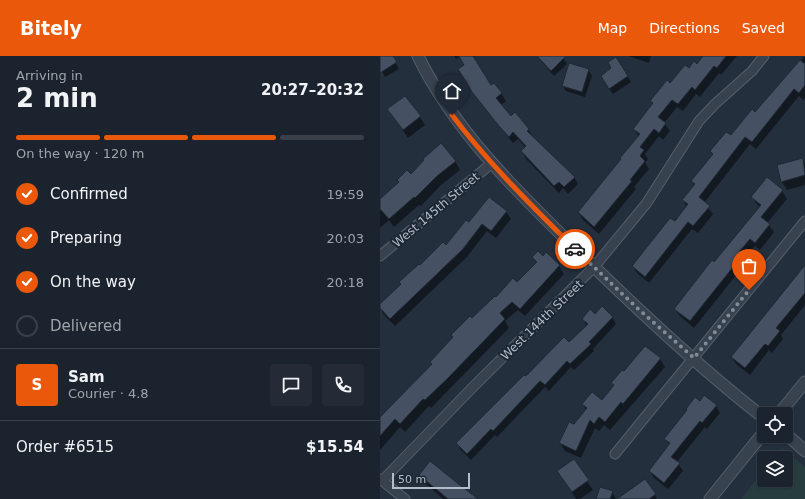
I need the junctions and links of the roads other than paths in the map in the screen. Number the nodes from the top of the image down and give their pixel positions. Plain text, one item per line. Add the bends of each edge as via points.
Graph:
1 (418, 56) edge
2 (764, 56) edge
3 (492, 163) junction
4 (805, 221) edge
5 (380, 256) edge
6 (594, 267) junction
7 (694, 358) junction
8 (805, 382) edge
9 (785, 407) edge
10 (757, 412) edge
11 (793, 440) edge
12 (757, 441) edge
13 (805, 451) edge
14 (615, 454) dead end
15 (381, 480) edge
16 (406, 499) edge
17 (710, 499) edge

1 - 3 street via 452,115
2 - 6 street, West 144th Street via 699,121 646,204
3 - 5 street, West 145th Street
3 - 6 street
4 - 7 street
6 - 7 street
6 - 15 street, West 144th Street
7 - 10 street
7 - 14 street
8 - 9 street
11 - 13 street
12 - 17 street
15 - 16 street

